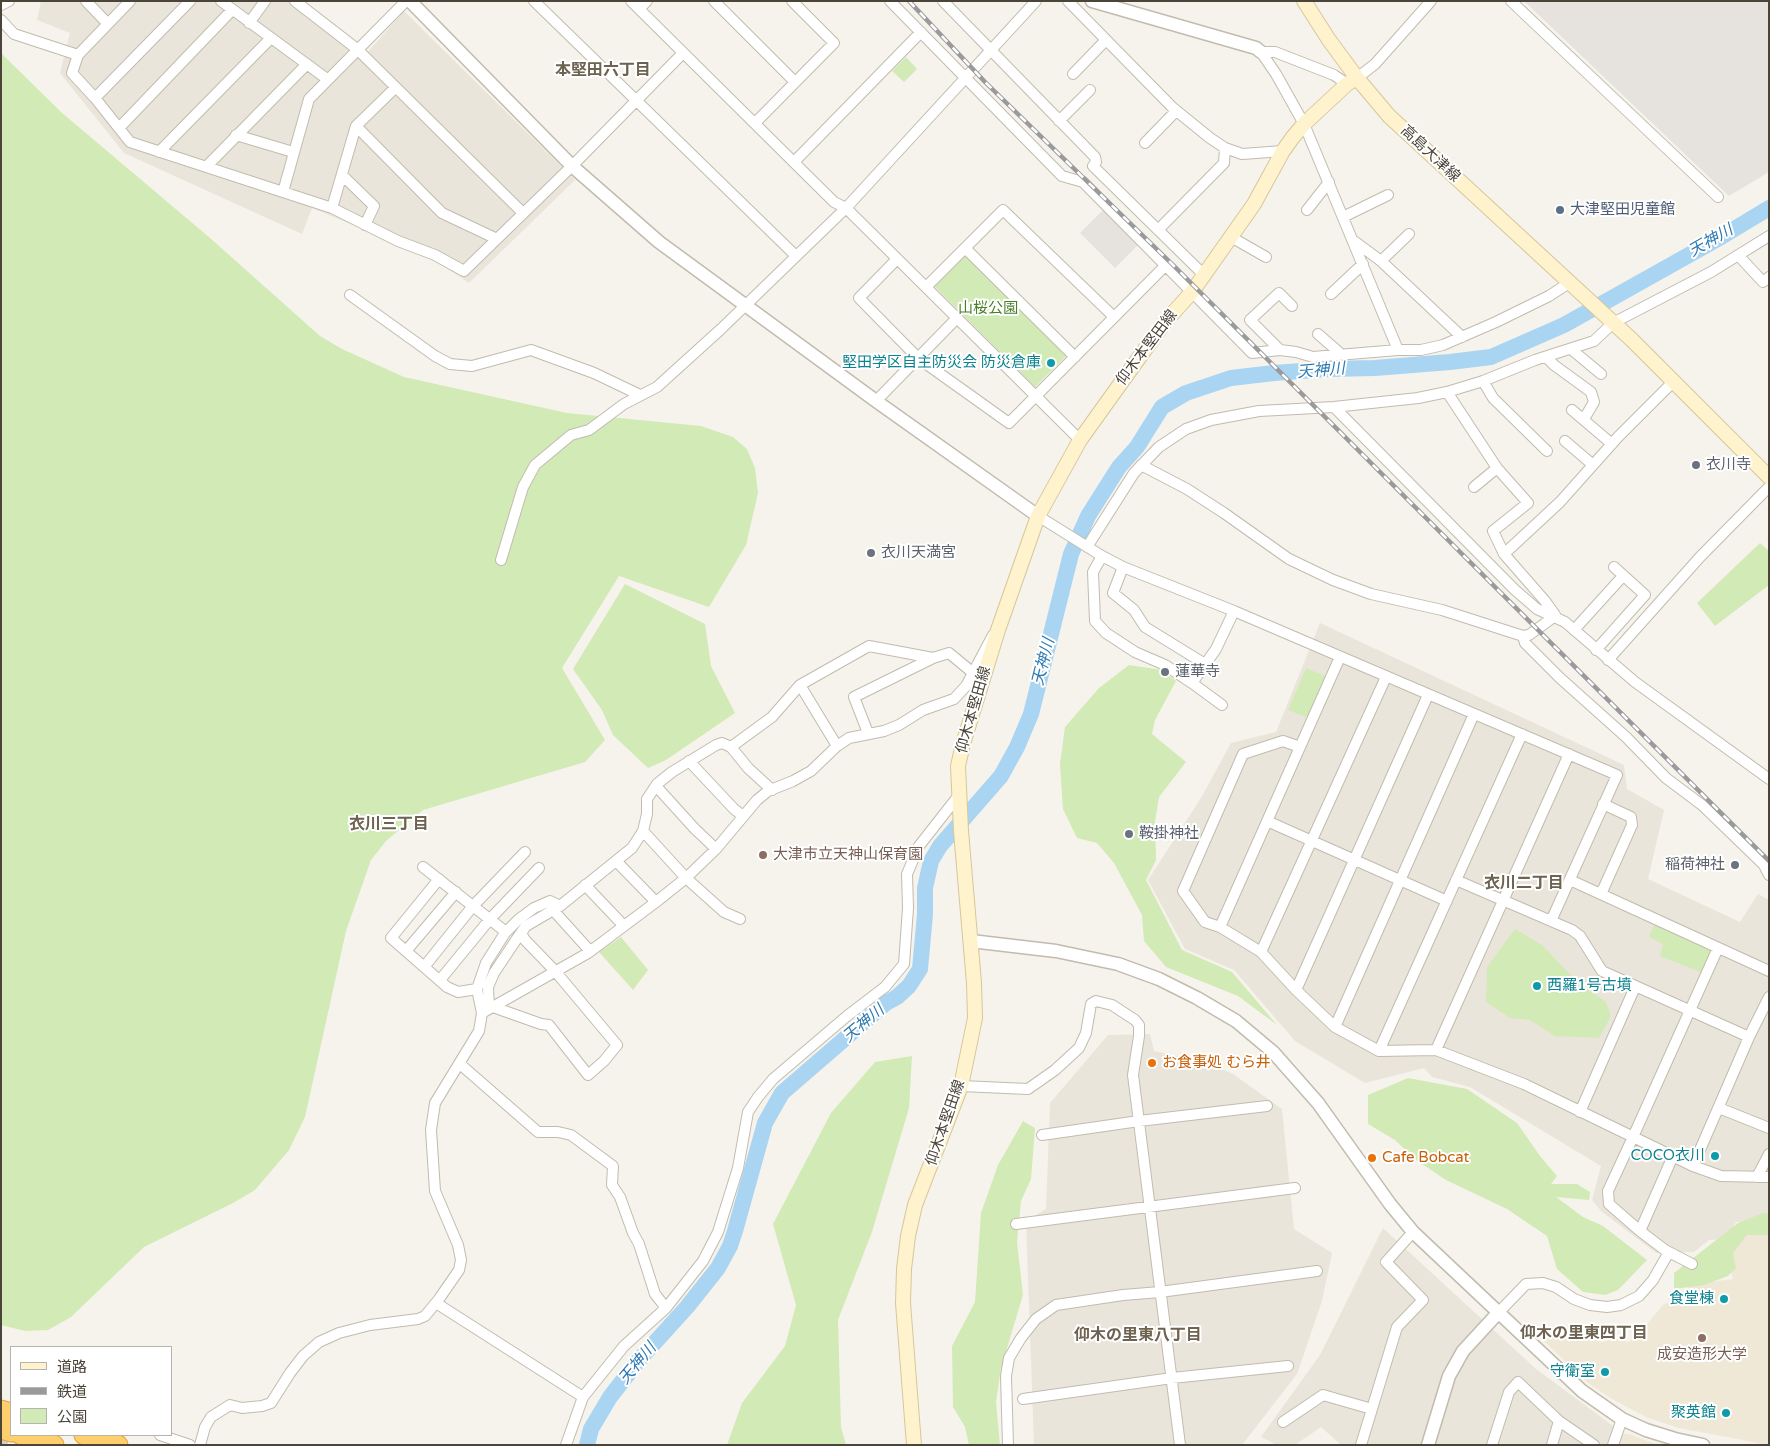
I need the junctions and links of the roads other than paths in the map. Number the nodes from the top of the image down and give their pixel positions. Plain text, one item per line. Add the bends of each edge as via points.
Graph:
1 (9, 1) edge
2 (86, 1) edge
3 (130, 1) edge
4 (190, 1) edge
5 (221, 1) edge
6 (265, 1) edge
7 (295, 1) edge
8 (406, 1) edge
9 (410, 1) edge
10 (534, 1) edge
11 (632, 1) edge
12 (647, 1) edge
13 (714, 1) edge
14 (792, 1) edge
15 (890, 1) edge
16 (943, 1) edge
17 (1036, 1) edge
18 (1068, 1) edge
19 (1092, 1) edge
20 (1304, 1) edge
21 (1431, 1) edge
22 (1511, 1) edge
23 (1, 5) edge
24 (639, 9) junction
25 (232, 10) junction
26 (1, 20) edge
27 (249, 22) junction
28 (108, 24) junction
29 (921, 32) junction
30 (271, 38) junction
31 (1105, 41) junction
32 (357, 49) junction
33 (991, 50) junction
34 (1261, 52) junction
35 (684, 53) junction
36 (78, 55) junction
37 (307, 64) junction
38 (1073, 74) dead end
39 (966, 77) junction
40 (327, 79) junction
41 (1352, 81) junction
42 (796, 82) junction
43 (395, 88) junction
44 (1090, 90) dead end
45 (95, 98) junction
46 (636, 100) junction
47 (1176, 111) junction
48 (1060, 121) junction
49 (755, 123) junction
50 (1304, 124) junction
51 (356, 126) junction
52 (119, 128) junction
53 (236, 135) junction
54 (1145, 143) dead end
55 (1226, 148) junction
56 (1284, 151) junction
57 (159, 152) junction
58 (293, 152) junction
59 (794, 162) junction
60 (572, 166) junction
61 (206, 167) junction
62 (342, 175) junction
63 (1329, 182) junction
64 (282, 192) junction
65 (1388, 195) dead end
66 (1718, 197) dead end
67 (332, 208) junction
68 (846, 208) junction
69 (1307, 210) dead end
70 (524, 213) junction
71 (1343, 217) junction
72 (365, 225) junction
73 (1158, 230) junction
74 (1409, 234) dead end
75 (1769, 236) edge
76 (1231, 237) junction
77 (497, 239) junction
78 (1353, 240) junction
79 (965, 248) junction
80 (1738, 255) junction
81 (796, 256) junction
82 (1266, 257) dead end
83 (897, 259) junction
84 (1381, 261) junction
85 (1363, 264) junction
86 (1166, 265) junction
87 (1204, 275) junction
88 (1769, 277) edge
89 (926, 287) junction
90 (1572, 287) junction
91 (1192, 292) junction
92 (1331, 294) dead end
93 (350, 295) dead end
94 (745, 306) junction
95 (1292, 306) dead end
96 (957, 318) junction
97 (1114, 318) junction
98 (1609, 320) junction
99 (1318, 334) dead end
100 (1462, 337) junction
101 (1571, 349) junction
102 (1280, 350) junction
103 (1398, 350) junction
104 (1341, 354) junction
105 (1075, 357) junction
106 (1546, 357) junction
107 (918, 358) junction
108 (1601, 374) dead end
109 (1483, 381) junction
110 (1674, 381) junction
111 (1447, 392) junction
112 (640, 395) junction
113 (1036, 396) junction
114 (876, 401) junction
115 (1334, 407) junction
116 (1572, 410) dead end
117 (1584, 419) junction
118 (1080, 440) junction
119 (1565, 441) dead end
120 (1612, 444) junction
121 (1548, 450) dead end
122 (1141, 465) junction
123 (1593, 465) junction
124 (1497, 468) junction
125 (1769, 477) edge
126 (1474, 487) dead end
127 (1769, 487) edge
128 (1038, 516) junction
129 (1083, 544) junction
130 (1504, 554) junction
131 (1102, 556) junction
132 (501, 560) dead end
133 (1123, 567) junction
134 (1614, 568) dead end
135 (1623, 576) junction
136 (1234, 611) junction
137 (1556, 616) junction
138 (998, 630) junction
139 (1574, 630) junction
140 (1523, 636) junction
141 (1596, 650) junction
142 (1340, 657) junction
143 (933, 658) junction
144 (1608, 660) junction
145 (1205, 664) junction
146 (972, 672) junction
147 (1386, 677) junction
148 (1192, 683) junction
149 (800, 685) junction
150 (1428, 695) junction
151 (1222, 705) dead end
152 (1474, 714) junction
153 (868, 733) junction
154 (1522, 734) junction
155 (836, 746) junction
156 (731, 747) junction
157 (1300, 747) junction
158 (1569, 754) junction
159 (689, 761) junction
160 (1769, 779) edge
161 (656, 786) junction
162 (772, 790) junction
163 (959, 795) junction
164 (1603, 804) junction
165 (743, 816) junction
166 (1267, 821) junction
167 (643, 831) junction
168 (1312, 841) junction
169 (716, 848) junction
170 (525, 852) dead end
171 (1354, 860) junction
172 (616, 861) junction
173 (423, 866) dead end
174 (539, 868) dead end
175 (1769, 875) edge
176 (686, 878) junction
177 (439, 879) junction
178 (1400, 880) junction
179 (1456, 880) junction
180 (1570, 880) junction
181 (585, 885) junction
182 (456, 892) junction
183 (1601, 894) junction
184 (1503, 900) junction
185 (1447, 901) junction
186 (656, 902) junction
187 (473, 906) junction
188 (557, 908) junction
189 (490, 919) junction
190 (740, 919) dead end
191 (1552, 921) junction
192 (624, 926) junction
193 (1220, 927) junction
194 (506, 932) junction
195 (521, 934) junction
196 (971, 941) junction
197 (1718, 948) junction
198 (406, 951) junction
199 (590, 951) junction
200 (1261, 952) junction
201 (424, 966) junction
202 (555, 971) junction
203 (1769, 971) edge
204 (440, 980) junction
205 (1636, 987) junction
206 (477, 989) junction
207 (1296, 990) junction
208 (1769, 997) edge
209 (488, 1010) junction
210 (1690, 1011) junction
211 (1335, 1028) junction
212 (1749, 1037) junction
213 (1379, 1050) junction
214 (1436, 1050) junction
215 (460, 1064) junction
216 (961, 1086) junction
217 (1267, 1106) dead end
218 (1718, 1108) junction
219 (1580, 1112) junction
220 (1139, 1121) junction
221 (1769, 1128) edge
222 (1042, 1135) dead end
223 (1633, 1137) junction
224 (1769, 1154) edge
225 (1673, 1156) junction
226 (1693, 1166) junction
227 (1757, 1177) junction
228 (1769, 1177) edge
229 (1295, 1188) dead end
230 (1150, 1206) junction
231 (1016, 1224) dead end
232 (1640, 1231) junction
233 (1413, 1232) junction
234 (1669, 1252) junction
235 (1692, 1264) dead end
236 (1317, 1271) dead end
237 (1160, 1292) junction
238 (436, 1303) junction
239 (666, 1308) junction
240 (1498, 1313) junction
241 (1288, 1366) dead end
242 (1172, 1378) junction
243 (582, 1397) junction
244 (1023, 1399) dead end
245 (1372, 1409) junction
246 (1622, 1419) junction
247 (1559, 1421) junction
248 (1282, 1422) dead end
249 (24, 1436) edge
250 (87, 1436) edge
251 (163, 1436) edge
252 (54, 1445) edge
253 (118, 1445) edge
254 (190, 1445) edge
255 (200, 1445) edge
256 (566, 1445) edge
257 (914, 1445) edge
258 (1008, 1445) edge
259 (1180, 1445) edge
260 (1361, 1445) edge
261 (1428, 1445) edge
262 (1492, 1445) edge
263 (1552, 1445) edge
264 (1594, 1445) edge
265 (1613, 1445) edge
266 (1703, 1445) edge

1 - 23 street
2 - 28 street
3 - 28 street
4 - 45 street
5 - 25 street
6 - 27 street
7 - 32 street
8 - 32 street
9 - 60 street
10 - 46 street
11 - 24 street
12 - 24 street
13 - 42 street
14 - 42 street via 834,44
15 - 29 street
16 - 33 street
17 - 33 street
18 - 31 street
19 - 34 street
20 - 41 main road, 高島大津線
21 - 41 street via 1375,64
22 - 66 street
24 - 35 street
25 - 27 street
25 - 52 street
26 - 36 street via 14,34
27 - 30 street
28 - 36 street
29 - 39 street
29 - 59 street
30 - 37 street
30 - 57 street
31 - 38 street
31 - 47 street
32 - 40 street
32 - 43 street
33 - 39 street
33 - 48 street
34 - 41 street via 1275,52
34 - 50 street
35 - 46 street
35 - 49 street
36 - 45 street via 72,73
37 - 40 street
37 - 53 street
39 - 68 street
39 - 86 street via 1062,176 1083,182
40 - 58 street via 309,99
41 - 50 main road, 仰木本堅田線
41 - 90 main road, 高島大津線
42 - 49 street
43 - 51 street
43 - 70 street
44 - 48 street
45 - 52 street
46 - 60 street
46 - 81 street
47 - 54 street
47 - 55 street
48 - 73 street via 1095,157 1093,166
49 - 59 street
50 - 56 main road, 仰木本堅田線
50 - 63 street
51 - 62 street
51 - 77 street via 442,212
52 - 57 street via 130,142
53 - 58 street
53 - 61 street
55 - 56 street via 1242,154
55 - 73 street via 1224,163
56 - 76 main road, 仰木本堅田線
57 - 61 street
58 - 64 street
59 - 68 street via 834,202
60 - 70 street
60 - 94 street via 659,242
61 - 64 street
62 - 67 street
62 - 72 street via 374,206
63 - 69 street
63 - 71 street
64 - 67 street
65 - 71 street
67 - 72 street
68 - 81 street
68 - 83 street
70 - 77 street
71 - 78 street
72 - 77 street via 464,271
73 - 87 street
74 - 84 street
75 - 80 street
76 - 82 street
76 - 87 main road, 仰木本堅田線
78 - 84 street
78 - 85 street
79 - 89 street
79 - 97 street via 1004,210
79 - 105 street
80 - 88 street via 1763,282
80 - 98 street via 1711,272
81 - 94 street
83 - 89 street
83 - 107 street via 859,298
84 - 100 street
85 - 92 street
85 - 103 street
86 - 91 street
86 - 97 street
87 - 91 main road, 仰木本堅田線
89 - 96 street
90 - 98 main road
90 - 100 street
91 - 102 street via 1252,353
91 - 118 main road, 仰木本堅田線 via 1164,323
93 - 112 street via 450,364 472,366 531,350 586,370
94 - 112 street via 658,387
94 - 114 street
95 - 102 street via 1279,292 1250,320
96 - 107 street
96 - 113 street
97 - 105 street
98 - 101 street via 1594,341
98 - 110 main road
99 - 104 street
100 - 103 street via 1421,350
101 - 106 street
101 - 108 street
102 - 104 street via 1313,356
103 - 104 street
105 - 113 street
106 - 109 street
106 - 117 street via 1591,392 1594,402
107 - 113 street via 1009,424
107 - 114 street
109 - 111 street
109 - 121 street via 1492,398
110 - 120 street
110 - 125 main road
111 - 115 street
111 - 124 street
112 - 132 street via 589,430 571,435 535,465 522,487
113 - 118 street
114 - 128 street
115 - 122 street via 1259,410 1211,420 1170,438
115 - 137 street via 1515,590 1537,609
116 - 117 street
117 - 120 street
118 - 128 main road, 仰木本堅田線
119 - 123 street
120 - 123 street
122 - 129 street
122 - 140 street via 1187,489 1289,559 1333,580 1371,594 1442,610
123 - 130 street via 1560,502
124 - 126 street
124 - 130 street via 1528,503 1493,531
127 - 144 street
128 - 129 street
128 - 138 main road, 仰木本堅田線
129 - 131 street
130 - 137 street
131 - 133 street
131 - 148 street via 1093,572 1095,621 1106,634
133 - 136 street
133 - 145 street via 1113,593 1134,610 1145,627
134 - 135 street
135 - 139 street
135 - 141 street via 1645,595
136 - 142 street
136 - 145 street
137 - 139 street
137 - 140 street
138 - 146 street
138 - 163 main road, 仰木本堅田線 via 963,744 958,766
139 - 141 street
140 - 175 street via 1524,643 1560,678 1666,778 1702,805 1764,865
141 - 144 street
142 - 147 street
142 - 157 street
143 - 146 street via 949,653
143 - 149 street via 869,646
143 - 153 street via 854,697
144 - 160 street
145 - 148 street
146 - 153 street via 966,686 954,699 923,710 884,731
147 - 150 street
147 - 168 street
148 - 151 street
149 - 155 street
149 - 156 street via 772,716
150 - 152 street
150 - 171 street
152 - 154 street
152 - 178 street
153 - 155 street via 849,738
154 - 158 street
154 - 179 street
155 - 162 street via 811,771
156 - 159 street via 722,743 716,745
156 - 162 street
157 - 166 street
157 - 193 street via 1283,742 1243,754 1183,891 1205,922
158 - 164 street via 1616,775
158 - 184 street
159 - 161 street
159 - 165 street
161 - 167 street via 647,799
161 - 169 street
162 - 165 street via 757,800
163 - 196 main road, 仰木本堅田線
163 - 239 street via 918,846 906,874 908,908 904,964 885,986 773,1080 758,1097 748,1112 738,1168 718,1232 704,1261
164 - 180 street
164 - 183 street via 1631,817 1632,825
165 - 169 street
166 - 168 street
166 - 193 street
167 - 172 street via 632,848
167 - 176 street
168 - 171 street
168 - 200 street
169 - 176 street
170 - 187 street
171 - 178 street
171 - 207 street
172 - 181 street
172 - 186 street
173 - 177 street
174 - 189 street
176 - 186 street
176 - 190 street via 724,912
177 - 182 street
177 - 198 street via 391,938
178 - 185 street
178 - 211 street
179 - 184 street
179 - 185 street
180 - 183 street
180 - 191 street
181 - 188 street
181 - 192 street
182 - 187 street
182 - 198 street
183 - 197 street
184 - 191 street
184 - 214 street
185 - 213 street
186 - 192 street
187 - 189 street
187 - 201 street
188 - 194 street via 550,901 534,908
188 - 195 street via 526,926
188 - 199 street
189 - 194 street
189 - 204 street
191 - 205 street via 1580,936 1602,972
192 - 199 street
193 - 200 street
194 - 206 street via 486,963
195 - 202 street
195 - 209 street via 494,972 488,987
196 - 216 main road, 仰木本堅田線 via 975,1018
196 - 233 street via 1056,951 1118,964 1159,979 1236,1022 1273,1052 1318,1103
197 - 203 street
197 - 210 street
198 - 201 street
199 - 202 street
200 - 207 street
201 - 204 street
202 - 209 street
202 - 209 street via 617,1045 588,1075 549,1025
204 - 206 street via 458,992
205 - 210 street
205 - 219 street
206 - 209 street
207 - 211 street
208 - 212 street
209 - 215 street
210 - 212 street
210 - 223 street
211 - 213 street
212 - 218 street
213 - 214 street
214 - 219 street via 1524,1084
215 - 238 street via 435,1103 431,1130 435,1191 461,1260 459,1270
215 - 239 street via 538,1132 571,1135 613,1166 612,1185 639,1244 655,1294
216 - 220 street via 1028,1089 1079,1048 1086,1033 1091,1004 1103,1002 1139,1025 1133,1075
216 - 257 main road, 仰木本堅田線 via 915,1205 907,1244 903,1303
217 - 220 street
218 - 221 street
218 - 226 street
219 - 223 street
220 - 222 street
220 - 230 street
223 - 225 street
223 - 232 street via 1608,1191 1609,1204
224 - 227 street
225 - 226 street
225 - 232 street
226 - 227 street via 1721,1176
227 - 228 street
229 - 230 street
230 - 231 street
230 - 237 street
232 - 234 street
233 - 240 street
233 - 245 street via 1386,1262 1423,1300 1398,1327
234 - 235 street
234 - 240 street via 1653,1280 1639,1296 1621,1305 1590,1305 1556,1287 1543,1283 1526,1284
236 - 237 street
237 - 242 street
237 - 258 street via 1056,1304 1036,1320 1013,1351 1007,1366
238 - 243 street
238 - 255 street via 418,1319 370,1325 319,1342 303,1356 271,1403 242,1408 230,1405 211,1417
239 - 243 street via 624,1346
240 - 246 street via 1582,1392
240 - 261 street via 1463,1351 1449,1376
241 - 242 street
242 - 244 street
242 - 259 street
243 - 256 street
245 - 248 street via 1323,1395
245 - 260 street
246 - 265 street
246 - 266 street via 1646,1430
247 - 262 street via 1518,1382 1509,1392
247 - 263 street
247 - 264 street
249 - 252 highway
250 - 253 highway
251 - 254 street

